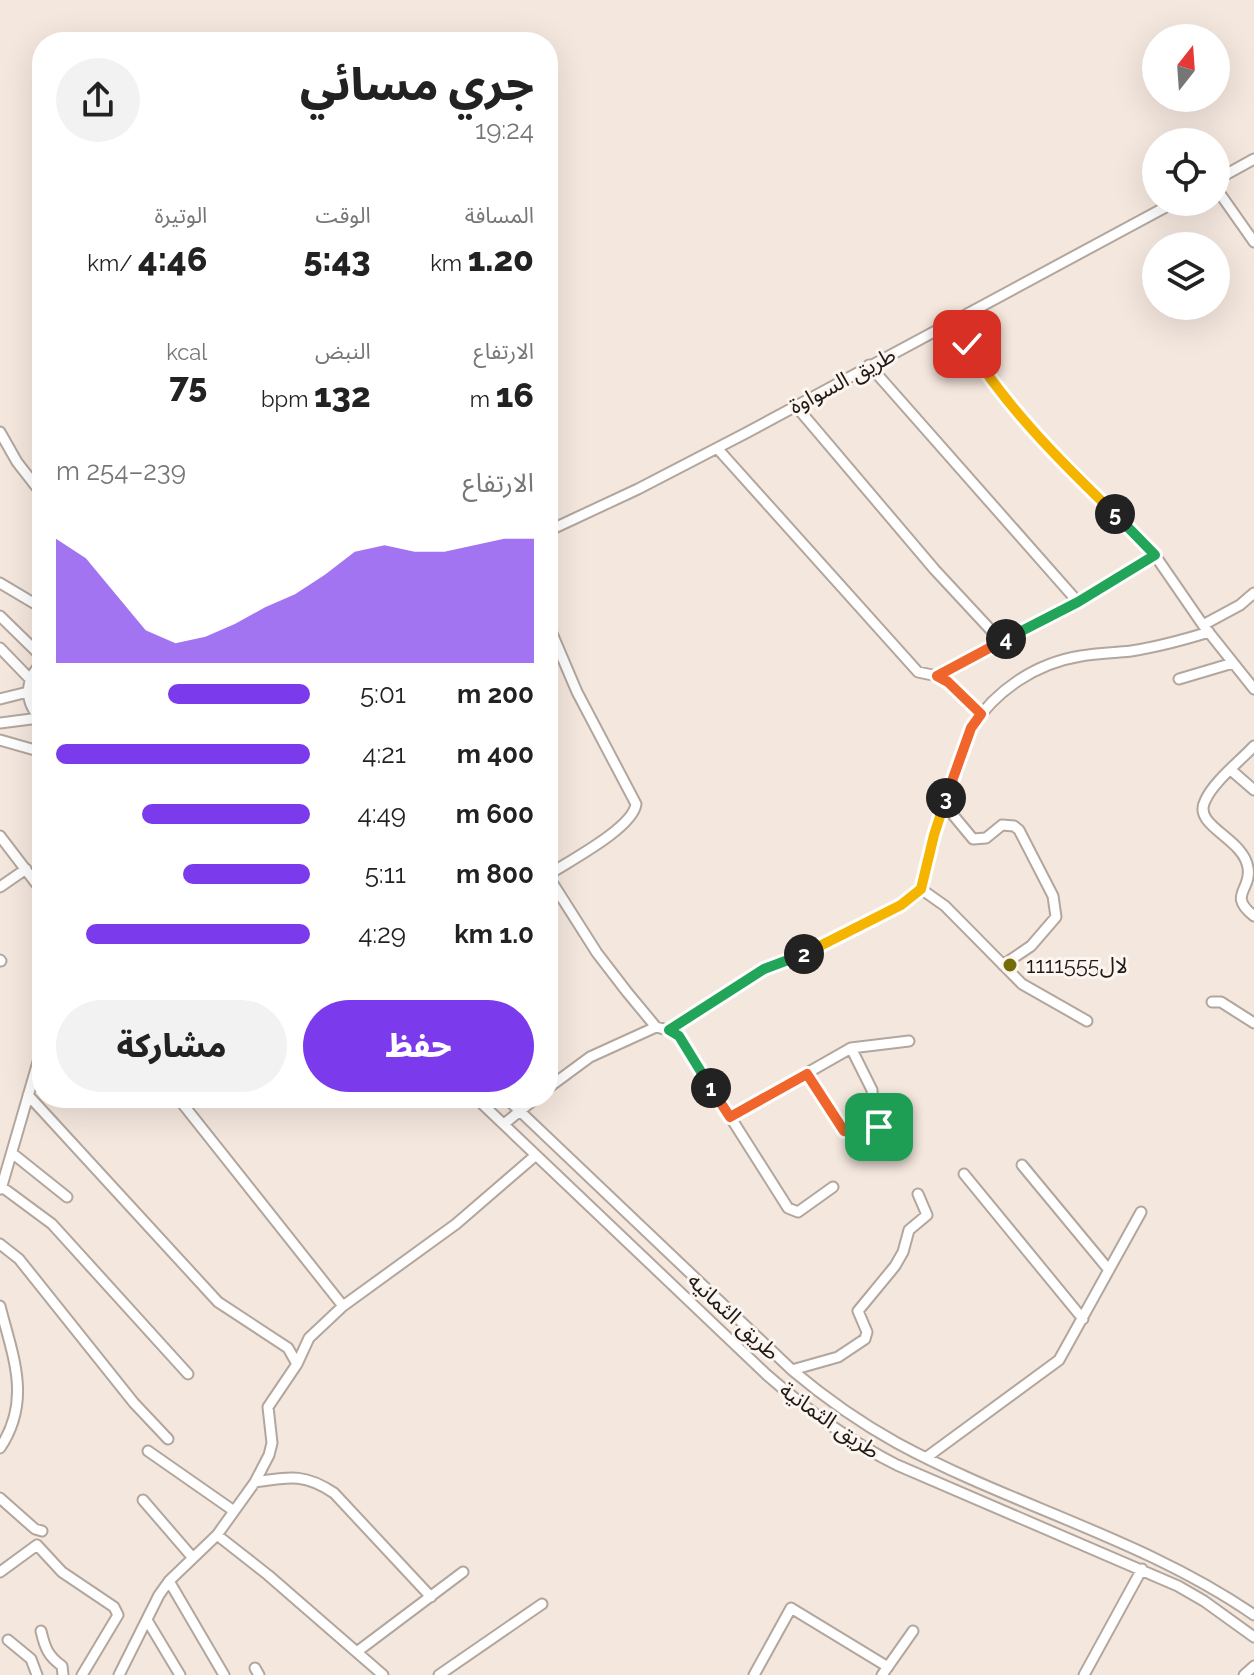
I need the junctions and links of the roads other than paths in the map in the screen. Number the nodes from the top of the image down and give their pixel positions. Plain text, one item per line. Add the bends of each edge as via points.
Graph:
1 (1254, 159) edge
2 (1230, 172) edge
3 (1230, 208) edge
4 (1149, 216) edge
5 (1254, 242) edge
6 (951, 321) junction
7 (869, 365) junction
8 (795, 405) junction
9 (0, 432) edge
10 (717, 448) junction
11 (32, 482) edge
12 (558, 526) edge
13 (1155, 555) junction
14 (0, 583) edge
15 (1254, 593) edge
16 (32, 602) edge
17 (1078, 602) junction
18 (0, 616) edge
19 (1206, 628) junction
20 (1001, 641) junction
21 (32, 647) edge
22 (558, 647) edge
23 (0, 648) edge
24 (1233, 663) junction
25 (32, 676) edge
26 (937, 676) junction
27 (30, 679) junction
28 (1179, 679) dead end
29 (1254, 689) edge
30 (28, 692) junction
31 (0, 699) edge
32 (32, 706) edge
33 (981, 714) junction
34 (32, 720) edge
35 (0, 723) edge
36 (0, 740) edge
37 (1254, 746) edge
38 (32, 749) edge
39 (1231, 770) junction
40 (1254, 790) edge
41 (944, 804) junction
42 (0, 836) edge
43 (26, 869) junction
44 (558, 869) edge
45 (32, 877) edge
46 (0, 887) edge
47 (921, 889) junction
48 (558, 892) edge
49 (1254, 916) edge
50 (1003, 965) junction
51 (1212, 1002) dead end
52 (1087, 1021) dead end
53 (1254, 1023) edge
54 (656, 1027) junction
55 (669, 1030) junction
56 (909, 1041) dead end
57 (851, 1048) junction
58 (807, 1074) junction
59 (558, 1080) edge
60 (32, 1082) edge
61 (28, 1095) junction
62 (32, 1099) edge
63 (40, 1108) edge
64 (186, 1108) edge
65 (487, 1108) edge
66 (516, 1108) edge
67 (523, 1108) edge
68 (519, 1111) junction
69 (730, 1117) junction
70 (504, 1124) junction
71 (12, 1153) junction
72 (536, 1155) junction
73 (1022, 1165) dead end
74 (964, 1174) dead end
75 (833, 1187) dead end
76 (1, 1190) edge
77 (918, 1194) dead end
78 (67, 1197) dead end
79 (1141, 1212) dead end
80 (0, 1244) edge
81 (1109, 1270) junction
82 (0, 1306) edge
83 (343, 1306) junction
84 (1083, 1319) junction
85 (297, 1364) junction
86 (792, 1370) junction
87 (188, 1374) dead end
88 (168, 1439) dead end
89 (0, 1448) edge
90 (148, 1451) dead end
91 (927, 1457) junction
92 (255, 1482) junction
93 (0, 1498) edge
94 (143, 1500) dead end
95 (234, 1511) junction
96 (42, 1531) dead end
97 (217, 1535) junction
98 (193, 1558) junction
99 (1142, 1569) junction
100 (0, 1572) edge
101 (463, 1572) dead end
102 (169, 1581) junction
103 (431, 1597) junction
104 (542, 1604) dead end
105 (1254, 1615) edge
106 (147, 1620) junction
107 (41, 1631) dead end
108 (913, 1631) dead end
109 (1254, 1637) edge
110 (8, 1640) dead end
111 (358, 1651) junction
112 (1254, 1666) edge
113 (885, 1671) edge
114 (121, 1674) edge
115 (379, 1674) edge
116 (37, 1675) edge
117 (63, 1675) edge
118 (82, 1675) edge
119 (180, 1675) edge
120 (224, 1675) edge
121 (439, 1675) edge
122 (754, 1675) edge
123 (1084, 1675) edge
124 (1244, 1675) edge

1 - 2 street
3 - 5 street
4 - 6 street, طريق السواوة
6 - 7 street, طريق السواوة
6 - 13 street via 1027,424
7 - 8 street, طريق السواوة
7 - 17 street
8 - 10 street, طريق السواوة
8 - 20 street
9 - 11 street
10 - 12 street, طريق السواوة
10 - 26 street via 914,668
13 - 17 street
13 - 19 street
14 - 16 street
15 - 19 street
17 - 20 street
18 - 21 street
19 - 24 street
19 - 33 street via 1139,650 1059,661 1019,679
20 - 26 street
22 - 44 street via 636,807 624,824
23 - 27 street
24 - 28 street
24 - 29 street
25 - 27 street
26 - 33 street
27 - 30 street
30 - 31 street
30 - 32 street
33 - 41 street
34 - 35 street
36 - 38 street
37 - 39 street
39 - 40 street
39 - 49 street via 1203,803 1202,816 1231,839 1247,862 1241,900
41 - 47 street
41 - 50 street via 973,839 986,838 1002,825 1014,826 1053,896 1052,924
42 - 43 street
43 - 45 street
43 - 46 street
47 - 50 street
47 - 55 street via 816,949 764,969
48 - 54 street via 604,963
50 - 52 street via 1030,990
51 - 53 street via 1221,1002
54 - 55 street
54 - 59 street via 581,1063
55 - 69 street via 679,1036
56 - 57 street
57 - 58 street
57 - 58 street via 872,1090 878,1130 860,1135 844,1131
58 - 69 street
60 - 61 street
61 - 62 street
61 - 71 street
63 - 85 street via 218,1302 288,1348
64 - 83 street
65 - 70 street, طريق الثمانية
66 - 68 street, طريق الثمانيه
67 - 68 street
68 - 70 street
68 - 86 street, طريق الثمانيه
69 - 75 street via 788,1208 798,1212
70 - 72 street, طريق الثمانية
71 - 76 street
71 - 78 street
72 - 83 street via 456,1224
72 - 99 street, طريق الثمانية via 809,1412 897,1465
73 - 81 street
74 - 84 street
76 - 87 street via 52,1224
77 - 86 street via 927,1215 909,1230 900,1258 858,1311 865,1339 838,1357
79 - 81 street
80 - 88 street via 19,1259
81 - 84 street
82 - 89 street via 20,1396
83 - 85 street via 309,1338
84 - 91 street via 1053,1365
85 - 92 street via 268,1407 272,1443
86 - 91 street, طريق الثمانيه via 841,1408
90 - 95 street
91 - 105 street, طريق الثمانيه via 1118,1541
92 - 95 street
92 - 103 street via 292,1476 316,1481 334,1493
93 - 96 street
94 - 98 street
95 - 97 street
97 - 98 street
97 - 111 street
98 - 102 street
99 - 109 street, طريق الثمانية via 1204,1601
99 - 123 street
100 - 118 street via 37,1545 62,1572 117,1611
101 - 103 street
102 - 106 street
102 - 120 street
103 - 111 street
104 - 121 street
106 - 114 street
106 - 119 street
107 - 117 street via 48,1656 62,1666
108 - 113 street
110 - 116 street via 31,1659
111 - 115 street
112 - 124 street
113 - 122 street via 791,1608

